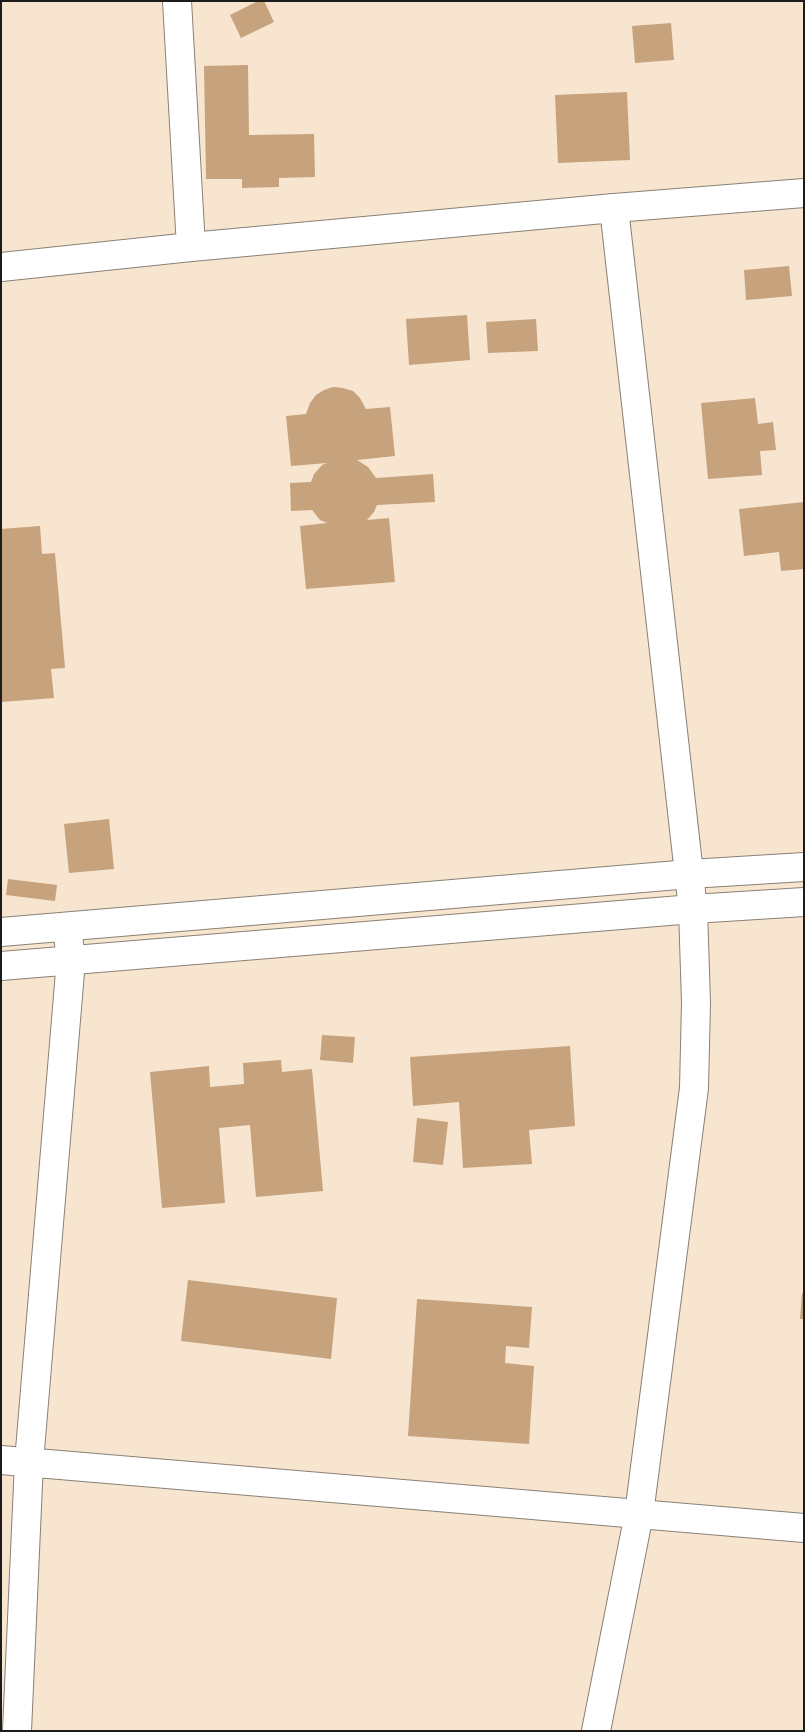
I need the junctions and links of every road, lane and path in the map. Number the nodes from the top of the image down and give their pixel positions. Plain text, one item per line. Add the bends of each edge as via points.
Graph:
1 (177, 1) edge
2 (804, 193) edge
3 (614, 208) junction
4 (190, 247) junction
5 (1, 267) edge
6 (804, 867) edge
7 (690, 874) junction
8 (804, 902) edge
9 (693, 908) junction
10 (67, 927) junction
11 (1, 932) edge
12 (71, 960) junction
13 (1, 966) edge
14 (1, 1460) edge
15 (29, 1462) junction
16 (638, 1514) junction
17 (804, 1528) edge
18 (17, 1731) edge
19 (596, 1731) edge

1 - 4 street
2 - 3 street
3 - 4 street
3 - 7 street
4 - 5 street
6 - 7 street
7 - 9 street
7 - 10 street
8 - 9 street
9 - 12 street
9 - 16 street via 694,1088
10 - 11 street
10 - 12 street
12 - 13 street
12 - 15 street
14 - 15 street
15 - 16 street
15 - 18 street
16 - 17 street
16 - 19 street

